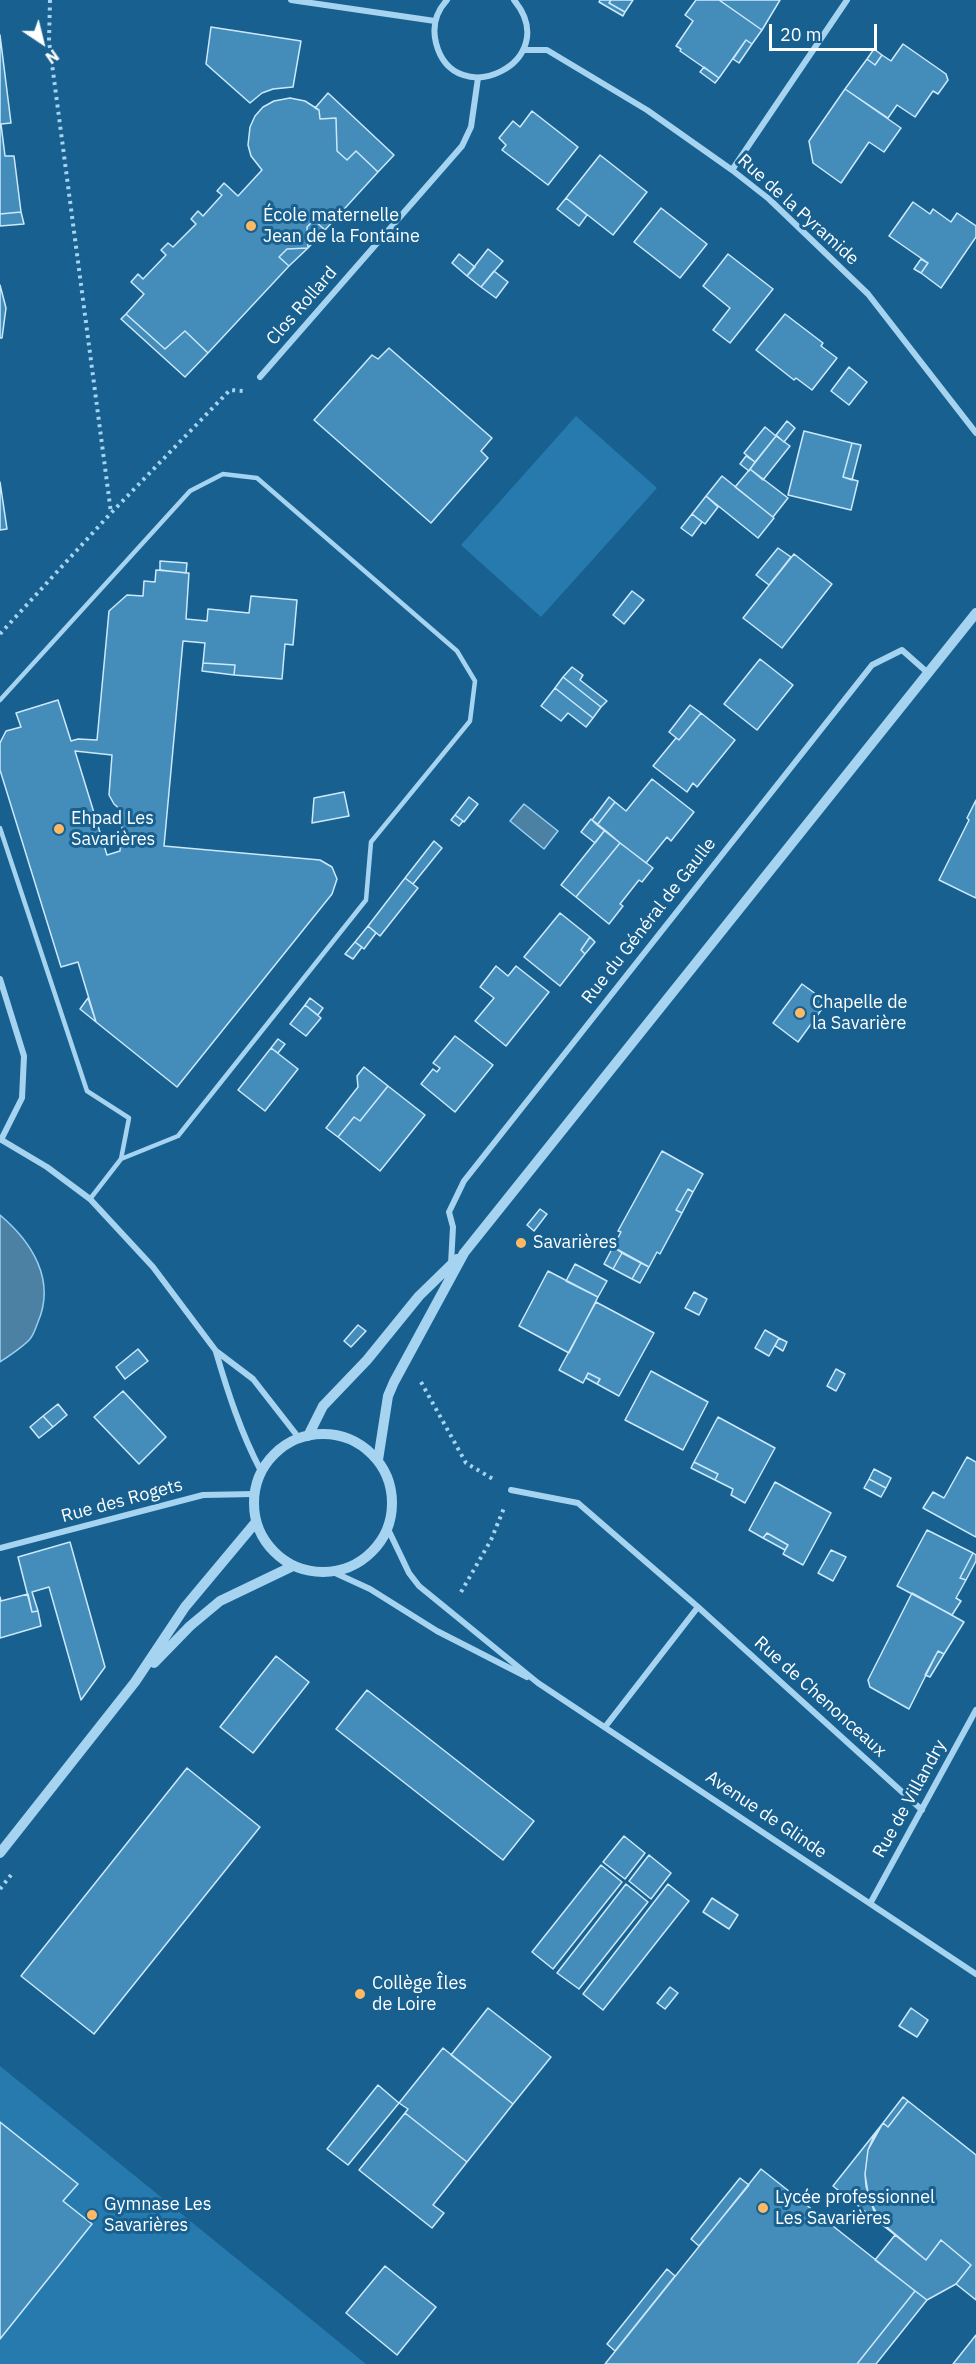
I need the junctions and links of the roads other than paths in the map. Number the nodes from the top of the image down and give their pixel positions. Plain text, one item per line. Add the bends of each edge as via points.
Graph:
1 (291, 0) edge
2 (447, 0) edge
3 (514, 0) edge
4 (847, 0) edge
5 (435, 21) junction
6 (523, 50) junction
7 (478, 78) junction
8 (732, 170) junction
9 (260, 377) road end
10 (976, 433) edge
11 (976, 613) edge
12 (928, 673) junction
13 (0, 700) edge
14 (0, 828) edge
15 (0, 979) edge
16 (1, 1139) edge
17 (120, 1159) junction
18 (90, 1199) junction
19 (464, 1253) junction
20 (451, 1265) junction
21 (216, 1352) junction
22 (303, 1437) junction
23 (378, 1460) junction
24 (261, 1471) junction
25 (511, 1490) road end
26 (254, 1494) junction
27 (256, 1522) junction
28 (387, 1527) junction
29 (0, 1548) edge
30 (293, 1566) junction
31 (333, 1572) junction
32 (698, 1607) junction
33 (135, 1682) junction
34 (538, 1683) junction
35 (976, 1710) edge
36 (605, 1727) junction
37 (922, 1810) junction
38 (0, 1853) edge
39 (871, 1902) junction
40 (976, 1974) edge

1 - 5 street
2 - 5 street
3 - 6 street via 525,20
4 - 8 street
5 - 7 street via 435,41 441,56 457,71
6 - 7 street via 506,70
6 - 8 street, Rue de la Pyramide via 547,50 647,110
7 - 9 street, Clos Rollard via 471,127 462,146
8 - 10 street, Rue de la Pyramide via 868,294
11 - 12 street
12 - 19 street
12 - 20 street, Rue du Général de Gaulle via 902,650 872,664 464,1181 449,1212 453,1227
13 - 17 lane via 190,491 223,474 257,478 457,651 475,681 470,721 370,842 366,900 178,1136
14 - 17 lane via 87,1091 129,1118
15 - 16 street via 24,1056 22,1098
16 - 18 street
17 - 18 lane
18 - 21 street via 153,1266
19 - 20 street
19 - 23 street via 388,1396
20 - 22 street via 323,1406
21 - 22 street via 253,1379
21 - 24 street via 247,1445
22 - 23 street via 345,1437
22 - 24 street via 280,1448
23 - 28 street via 392,1496
24 - 26 street
25 - 32 street, Rue de Chenonceaux via 578,1503
26 - 27 street
26 - 29 street, Rue des Rogets via 203,1495
27 - 30 street via 267,1545
27 - 33 street via 185,1607
28 - 31 street via 368,1556
28 - 34 street, Avenue de Glinde via 419,1586
30 - 31 street
30 - 33 street via 220,1601
31 - 34 street, Avenue de Glinde
32 - 36 street
32 - 37 street, Rue de Chenonceaux
33 - 38 street
34 - 36 street, Avenue de Glinde
35 - 37 street, Rue de Villandry
36 - 39 street, Avenue de Glinde
37 - 39 street, Rue de Villandry
39 - 40 street, Avenue de Glinde

